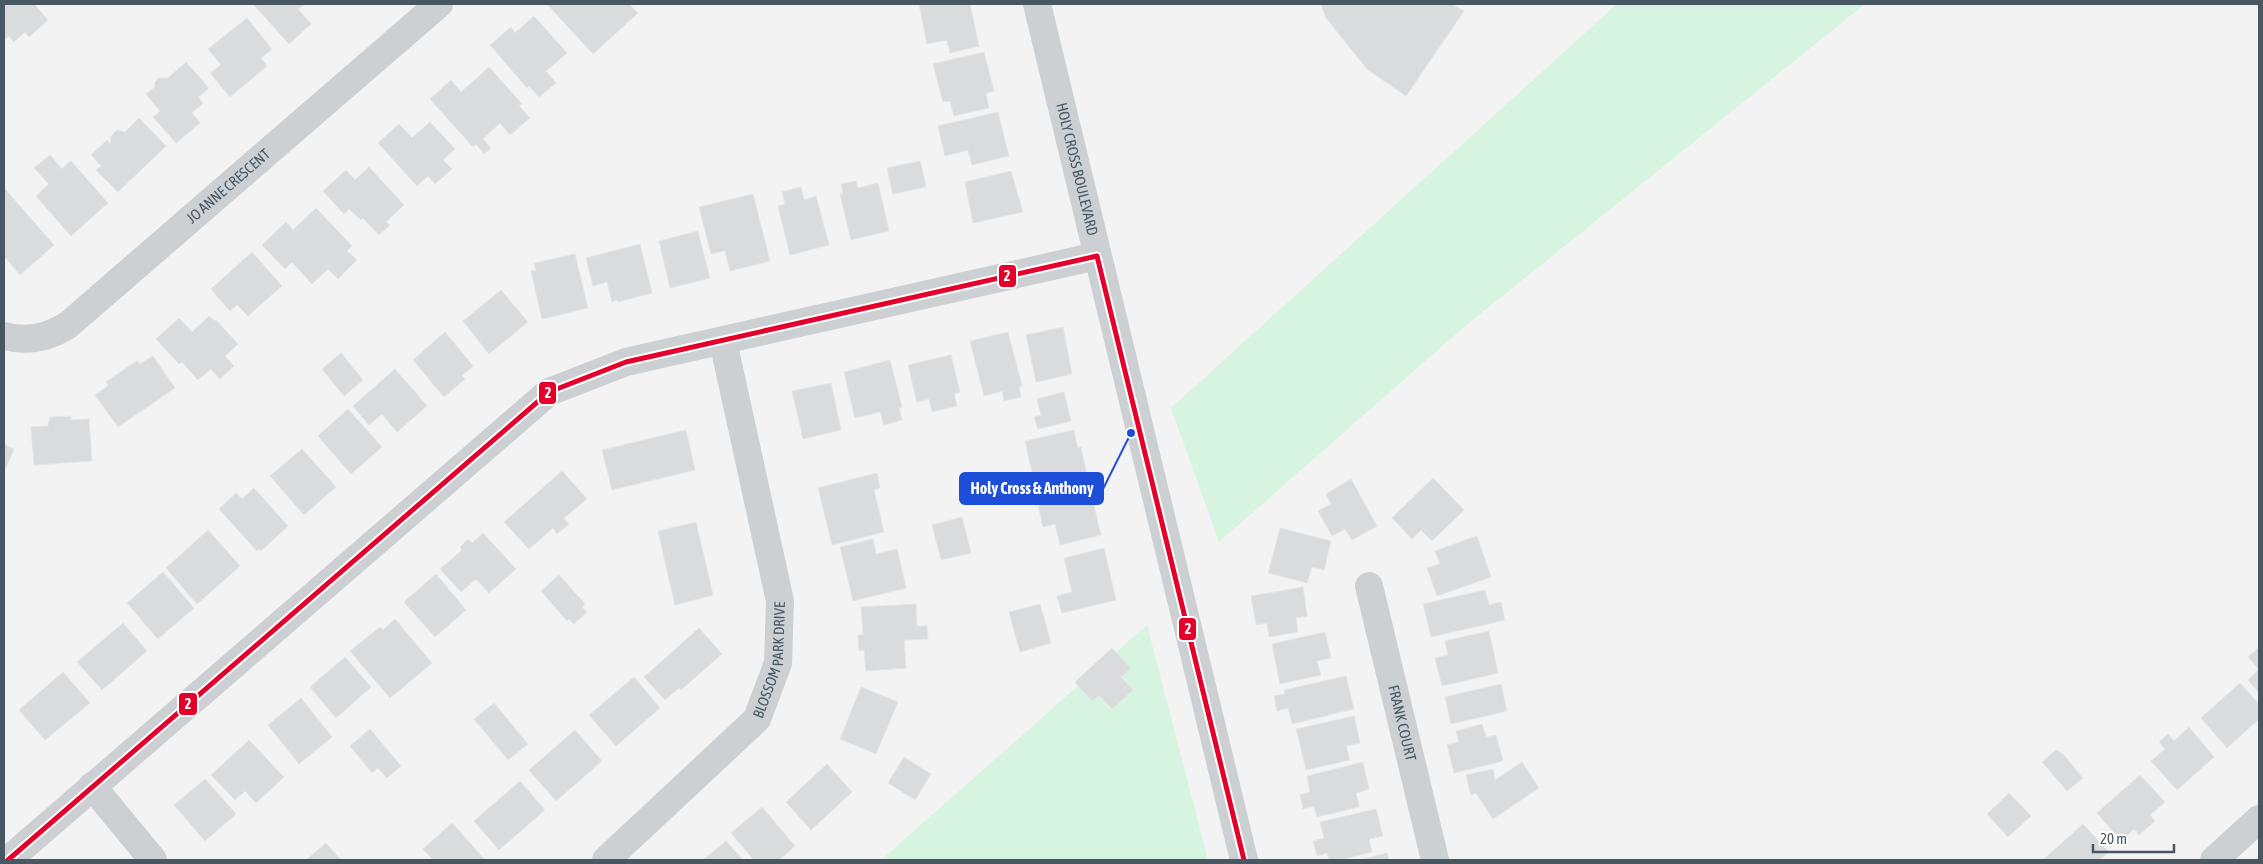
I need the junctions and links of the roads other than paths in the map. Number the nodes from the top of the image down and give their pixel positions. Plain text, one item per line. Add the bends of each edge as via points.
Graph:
1 (439, 4) edge
2 (1037, 4) edge
3 (1097, 256) junction
4 (4, 336) edge
5 (723, 341) junction
6 (1369, 586) dead end
7 (92, 786) junction
8 (2259, 819) edge
9 (8, 860) edge
10 (154, 860) edge
11 (606, 860) edge
12 (1244, 860) edge
13 (1435, 860) edge
14 (2214, 860) edge

1 - 4 street, JO ANNE CRESCENT via 68,325 37,338
2 - 3 street, HOLY CROSS BOULEVARD
3 - 5 street
3 - 12 street, HOLY CROSS BOULEVARD
5 - 7 street via 626,362 549,392
5 - 11 street, BLOSSOM PARK DRIVE via 780,602 778,663 757,719
6 - 13 street, FRANK COURT
7 - 9 street
7 - 10 street
8 - 14 street

